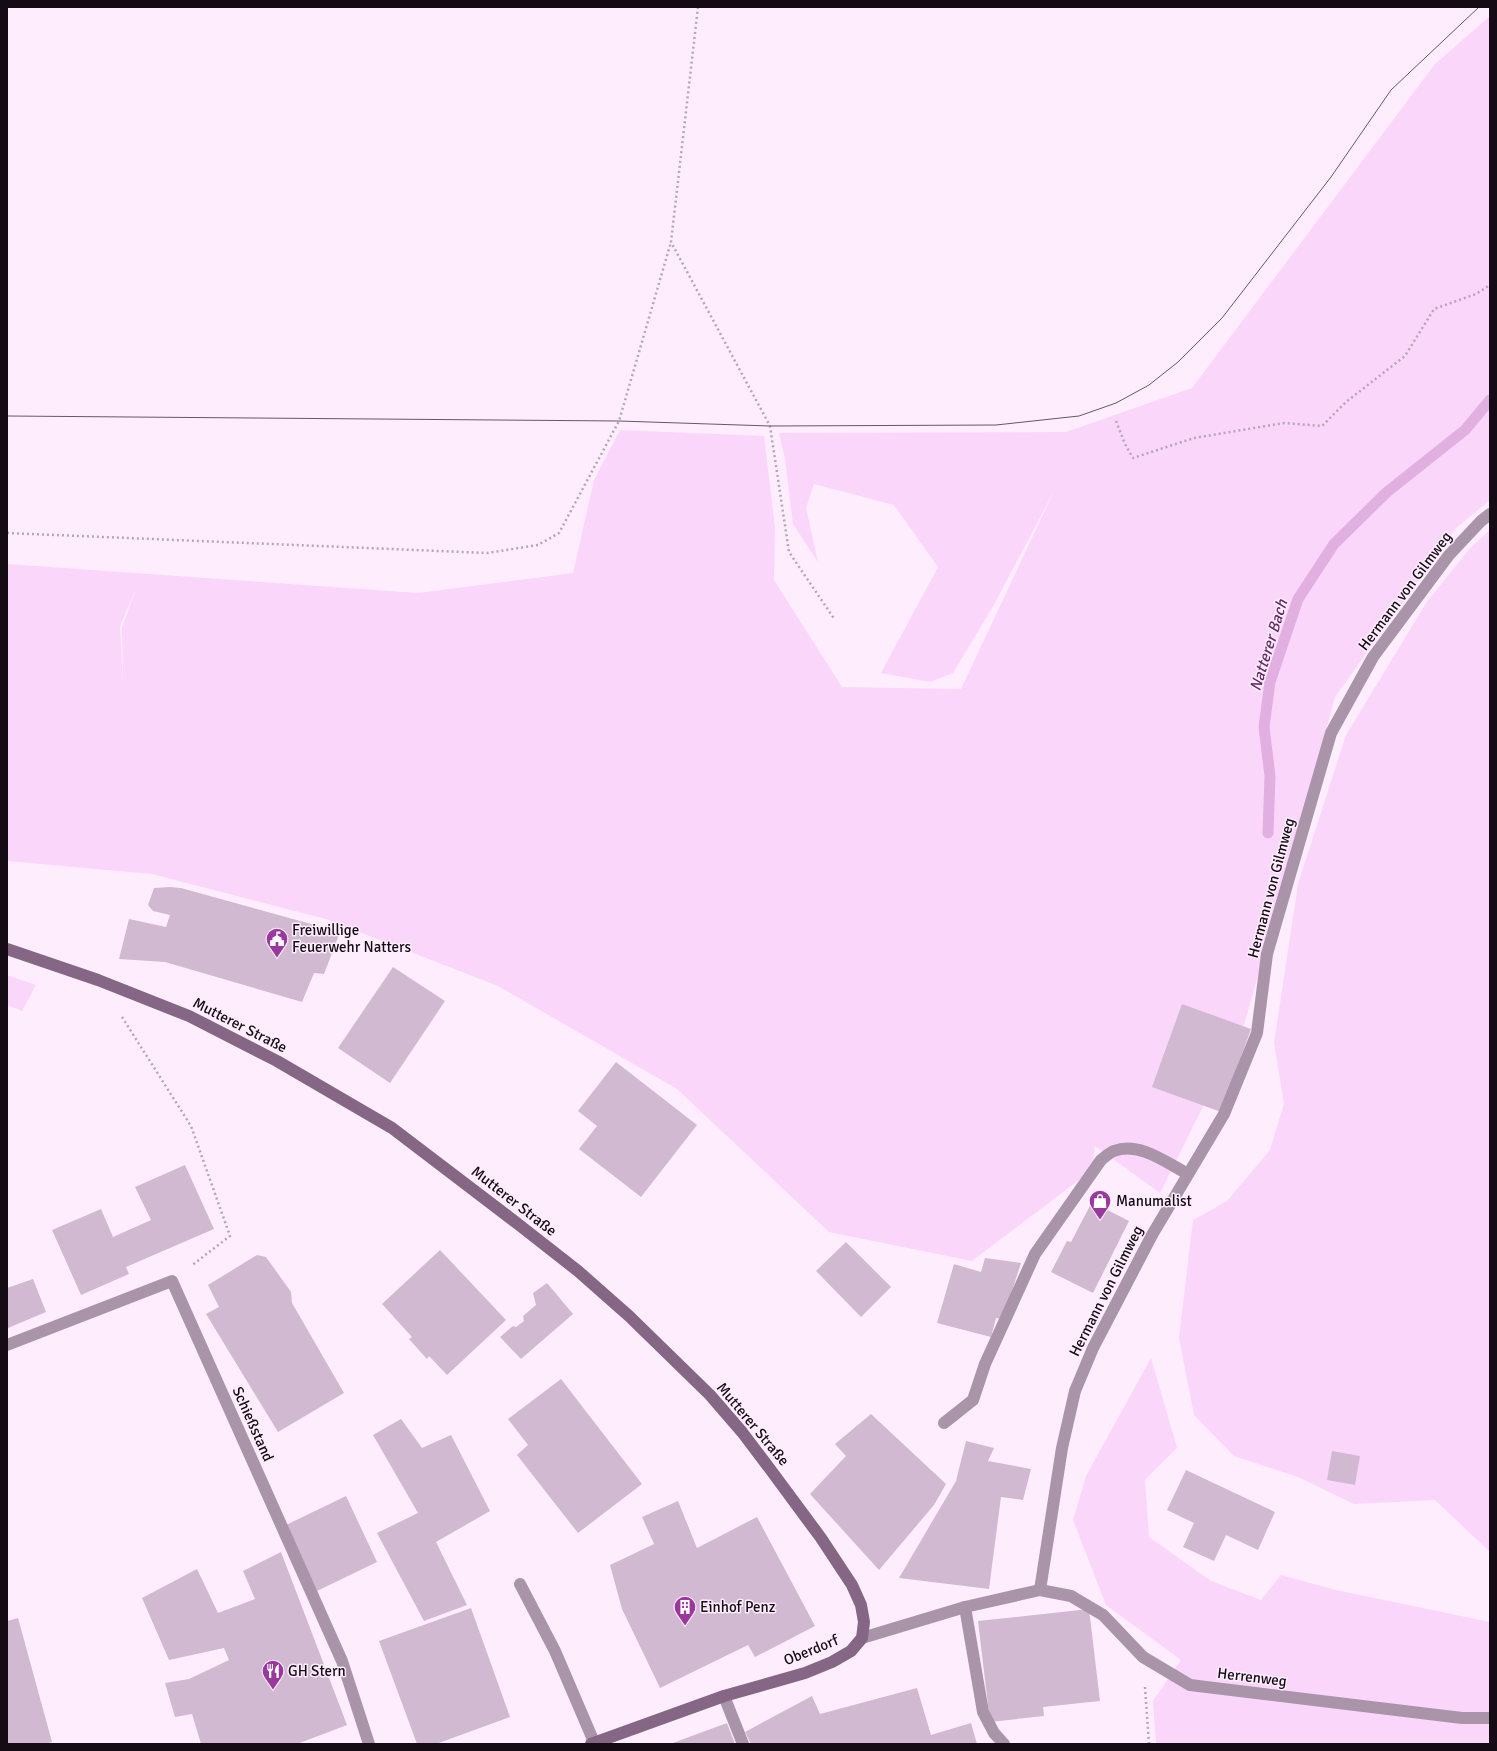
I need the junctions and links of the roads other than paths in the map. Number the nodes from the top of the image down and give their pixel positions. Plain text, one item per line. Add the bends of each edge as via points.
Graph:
1 (1490, 514) edge
2 (7, 949) edge
3 (1188, 1174) junction
4 (7, 1345) edge
5 (944, 1423) dead end
6 (520, 1584) dead end
7 (1040, 1590) junction
8 (965, 1607) junction
9 (862, 1638) junction
10 (724, 1696) junction
11 (1490, 1718) edge
12 (593, 1743) edge
13 (369, 1744) edge
14 (743, 1744) edge
15 (1004, 1744) edge

1 - 3 street, Hermann von Gilmweg via 1449,555 1373,656 1331,733 1267,954 1257,1034 1224,1114
2 - 9 street, Mutterer Straße via 98,980 189,1016 277,1061 392,1128 578,1271 629,1316 710,1395 742,1432 821,1538 852,1585 862,1605
3 - 5 street via 1140,1150 1113,1151 1101,1160 1035,1254 985,1364 973,1400
3 - 7 street, Hermann von Gilmweg via 1119,1298 1093,1348 1075,1391 1062,1448
4 - 13 street, Schießstand via 172,1282 342,1661
6 - 12 street via 555,1651
7 - 8 street
7 - 11 street, Herrenweg via 1071,1596 1103,1615 1143,1657 1190,1685 1462,1718
8 - 9 street
8 - 15 street via 983,1712 994,1733
9 - 10 street, Oberdorf via 851,1651 832,1662
10 - 12 street, Oberdorf
10 - 14 street

